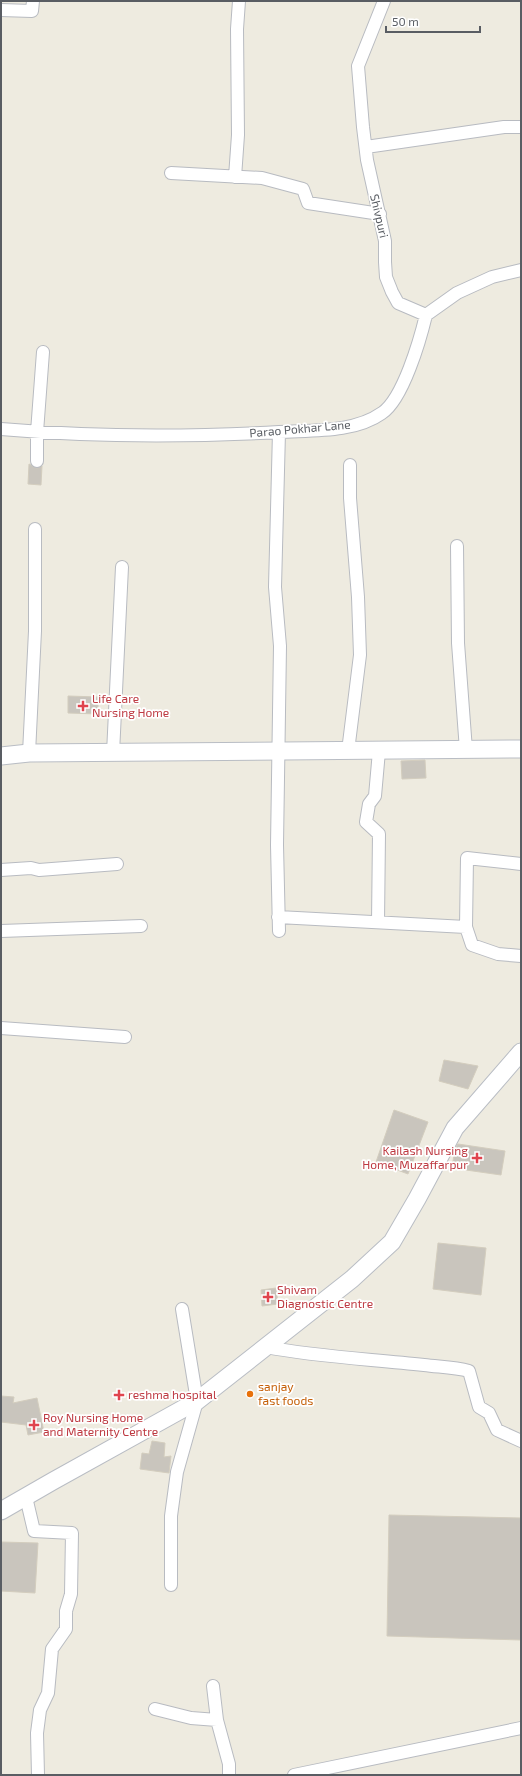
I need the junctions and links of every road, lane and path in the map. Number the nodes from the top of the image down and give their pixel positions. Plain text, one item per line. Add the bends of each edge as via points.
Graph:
1 (33, 1) edge
2 (239, 1) edge
3 (384, 1) edge
4 (1, 10) edge
5 (521, 127) edge
6 (366, 148) junction
7 (170, 173) dead end
8 (235, 177) junction
9 (380, 214) junction
10 (521, 270) edge
11 (426, 315) junction
12 (43, 352) dead end
13 (1, 429) edge
14 (37, 432) junction
15 (279, 432) junction
16 (37, 461) dead end
17 (350, 465) dead end
18 (35, 529) dead end
19 (457, 546) dead end
20 (122, 567) dead end
21 (521, 749) edge
22 (466, 750) junction
23 (348, 751) junction
24 (379, 751) junction
25 (279, 752) junction
26 (29, 753) junction
27 (112, 753) junction
28 (1, 756) edge
29 (117, 864) dead end
30 (521, 864) edge
31 (1, 870) edge
32 (278, 917) junction
33 (378, 922) junction
34 (141, 926) dead end
35 (466, 927) junction
36 (1, 931) edge
37 (279, 931) dead end
38 (521, 956) edge
39 (1, 1028) edge
40 (125, 1037) dead end
41 (521, 1052) edge
42 (182, 1309) dead end
43 (266, 1347) junction
44 (197, 1401) junction
45 (521, 1441) edge
46 (26, 1497) junction
47 (1, 1511) edge
48 (171, 1585) dead end
49 (213, 1686) dead end
50 (156, 1709) dead end
51 (217, 1720) junction
52 (521, 1728) edge
53 (38, 1775) edge
54 (229, 1775) edge
55 (294, 1775) edge

1 - 4 street via 32,11
2 - 8 street via 238,135
3 - 6 street, Shivpuri via 358,66
5 - 6 street via 504,127
6 - 9 street, Shivpuri
7 - 8 street
8 - 9 street via 262,178 303,189 308,203
9 - 11 street, Shivpuri via 385,241 386,277 392,292 398,303
10 - 11 street via 492,277 457,293
11 - 15 street, Parao Pokhar Lane via 420,338 397,396 382,414 340,428
12 - 14 street
13 - 14 street, Parao Pokhar Lane
14 - 15 street, Parao Pokhar Lane via 117,436
14 - 16 street
15 - 25 street via 275,587 280,646
17 - 23 street via 360,655
18 - 26 street via 35,631
19 - 22 street via 458,643
20 - 27 street
21 - 22 main road
22 - 24 main road
23 - 24 main road
23 - 25 main road
24 - 33 street via 375,796 369,804 366,822 379,834
25 - 27 main road
25 - 32 street
26 - 27 main road
26 - 28 main road
29 - 31 street
30 - 35 street via 467,858
32 - 33 street
32 - 37 street
33 - 35 street
34 - 36 street
35 - 38 street via 472,945 498,954
39 - 40 street
41 - 43 main road via 455,1128 392,1242 352,1279
42 - 44 street
43 - 44 main road
43 - 45 street via 301,1354 469,1371 479,1407 489,1414 497,1430
44 - 46 main road
44 - 48 street via 177,1472 171,1516
46 - 47 main road
46 - 53 street via 34,1531 72,1533 71,1594 66,1611 66,1629 52,1650 48,1692 40,1710 37,1733
49 - 51 street
50 - 51 street via 191,1718
51 - 54 street via 229,1764
52 - 55 street

